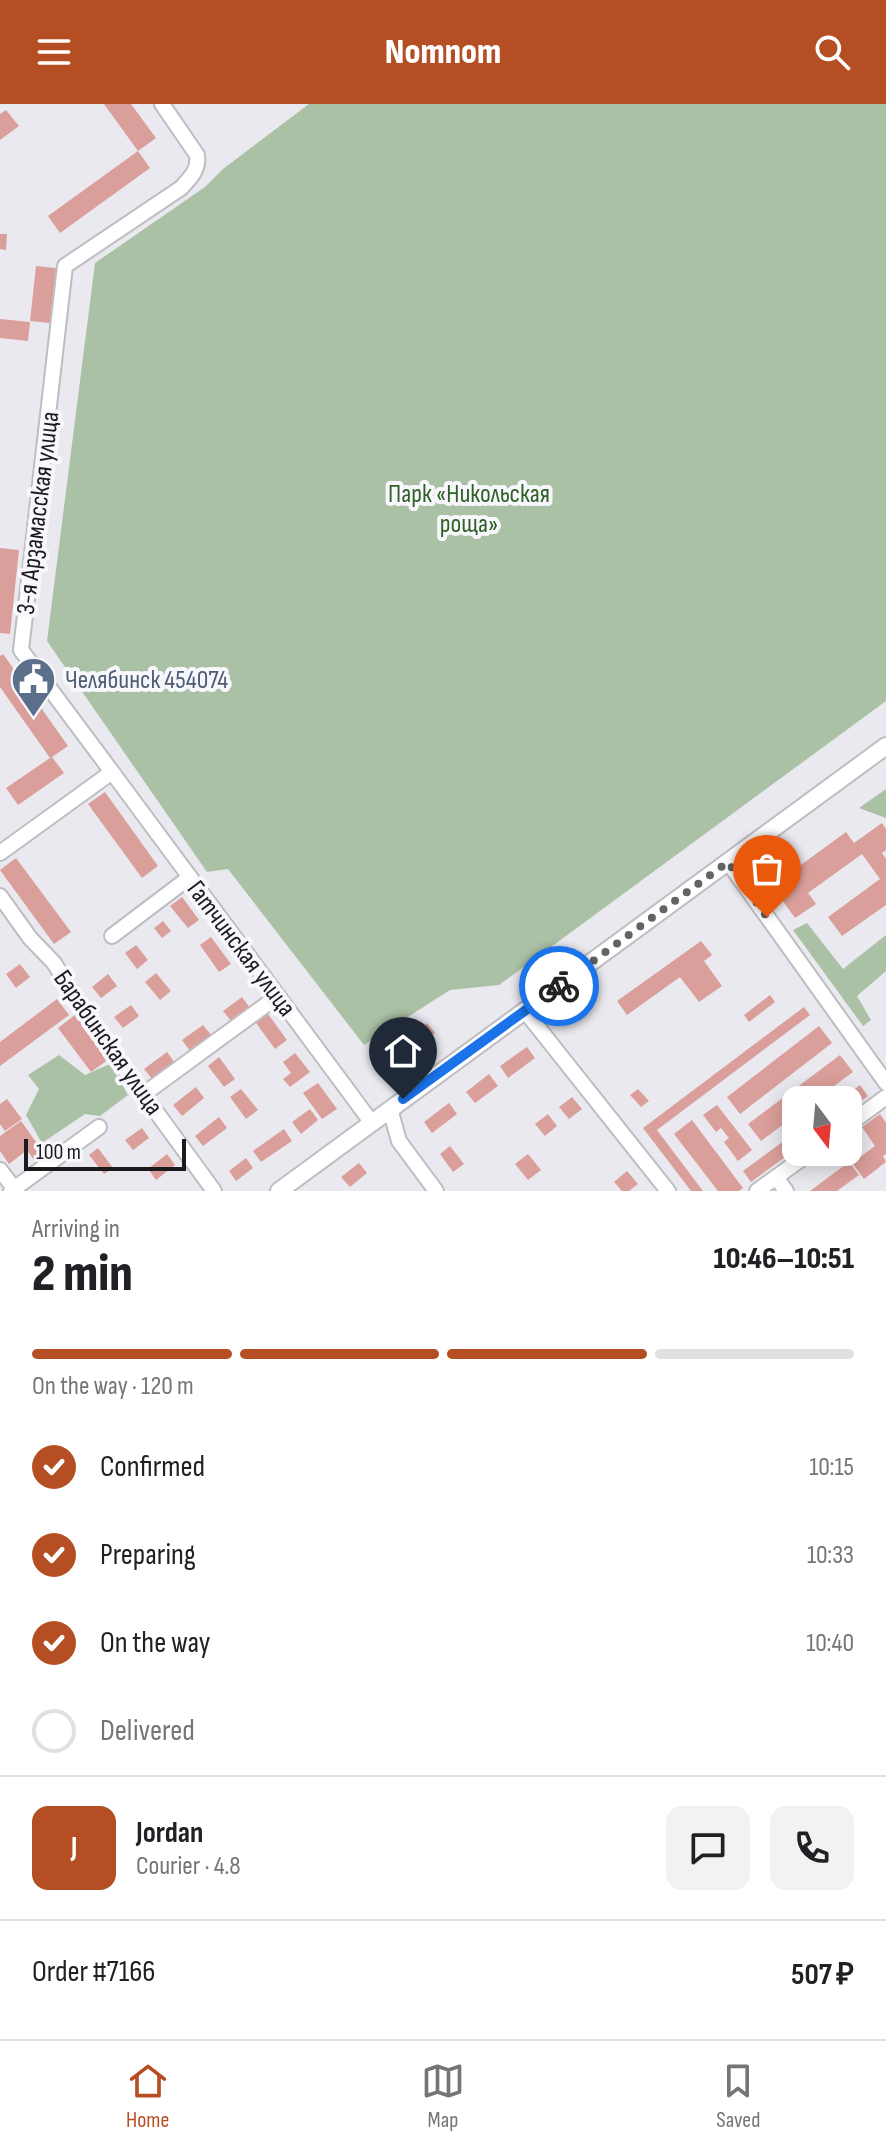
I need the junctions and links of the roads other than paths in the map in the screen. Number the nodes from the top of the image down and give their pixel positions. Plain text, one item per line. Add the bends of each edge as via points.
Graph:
1 (162, 104) edge
2 (886, 746) edge
3 (112, 772) junction
4 (0, 853) edge
5 (728, 862) junction
6 (190, 877) junction
7 (0, 896) edge
8 (112, 936) dead end
9 (278, 996) junction
10 (525, 1011) junction
11 (886, 1083) edge
12 (144, 1094) junction
13 (886, 1097) edge
14 (390, 1109) junction
15 (862, 1115) edge
16 (372, 1123) junction
17 (99, 1127) dead end
18 (791, 1166) edge
19 (0, 1170) edge
20 (776, 1177) junction
21 (14, 1190) edge
22 (214, 1191) edge
23 (279, 1191) edge
24 (436, 1191) edge
25 (668, 1191) edge
26 (757, 1191) edge
27 (786, 1191) edge

1 - 3 street, 3-я Арзамасская улица via 197,155 194,174 65,266 21,650
2 - 5 main road
3 - 4 street
3 - 6 street, Гатчинская улица
5 - 10 main road
5 - 11 street
6 - 8 street
6 - 9 street, Гатчинская улица
7 - 12 street, Барабинская улица via 54,963
9 - 12 street
9 - 16 street, Гатчинская улица
10 - 14 main road
10 - 25 street
12 - 22 street, Барабинская улица
13 - 15 street
14 - 16 main road
14 - 24 street via 399,1141
16 - 23 main road
17 - 21 street
18 - 20 street
19 - 21 street
20 - 26 street
20 - 27 street

